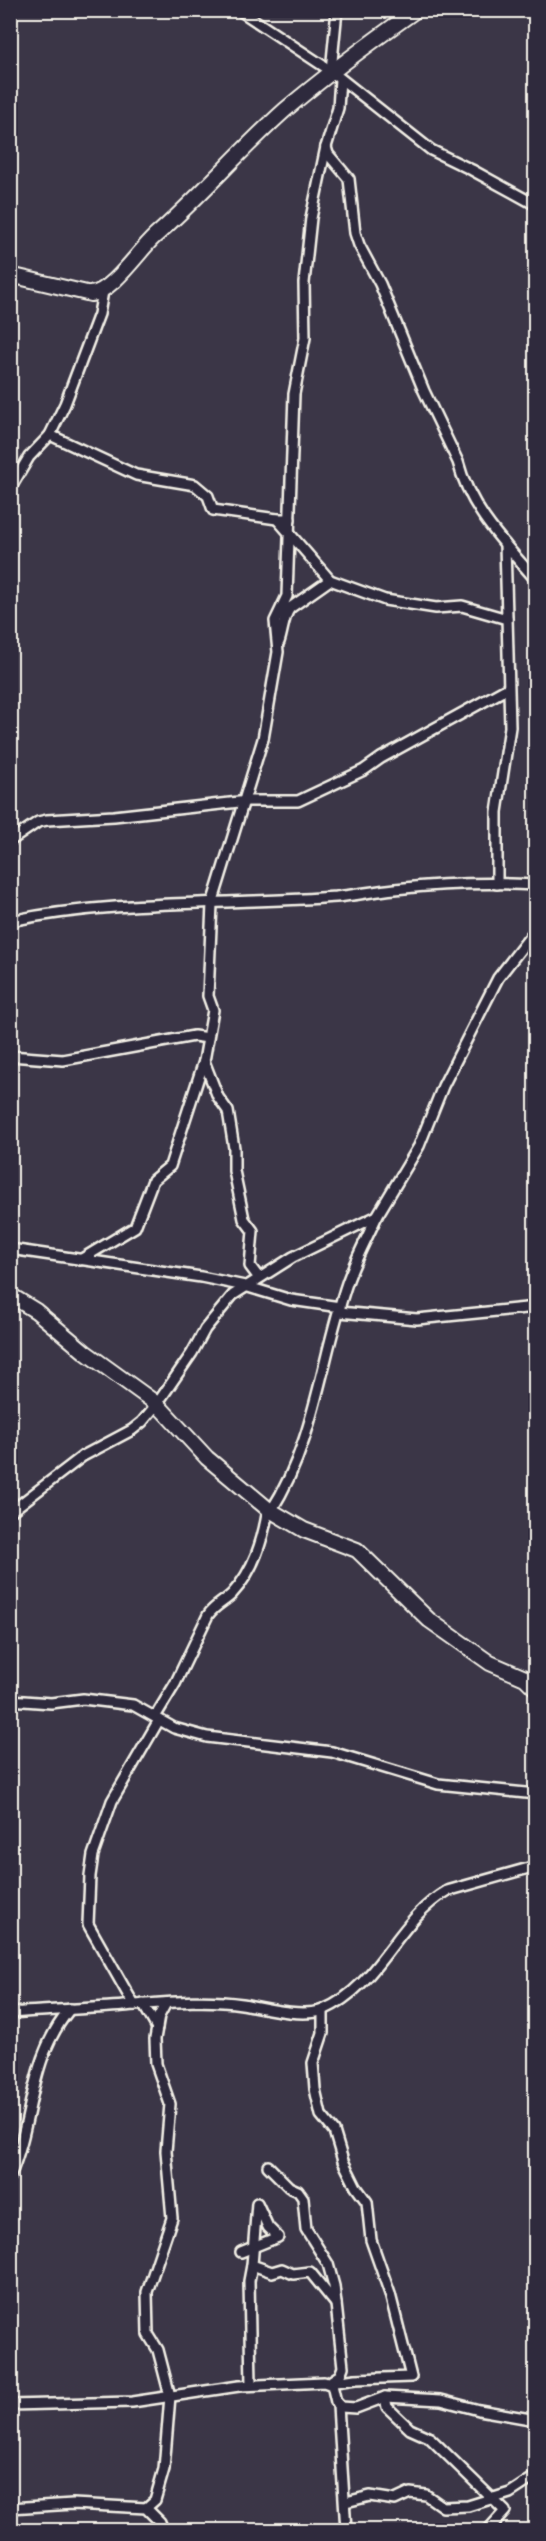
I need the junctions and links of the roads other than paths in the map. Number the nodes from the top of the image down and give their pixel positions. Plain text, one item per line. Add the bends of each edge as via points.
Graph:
1 (239, 10) edge
2 (337, 10) edge
3 (416, 10) edge
4 (336, 75) junction
5 (326, 147) junction
6 (536, 205) edge
7 (10, 275) edge
8 (103, 291) junction
9 (50, 435) junction
10 (10, 489) edge
11 (277, 519) junction
12 (290, 519) junction
13 (290, 534) junction
14 (505, 544) junction
15 (330, 580) junction
16 (536, 580) edge
17 (286, 608) junction
18 (507, 619) junction
19 (508, 688) junction
20 (242, 801) junction
21 (10, 841) edge
22 (497, 884) junction
23 (536, 885) edge
24 (212, 903) junction
25 (10, 921) edge
26 (536, 929) edge
27 (208, 1038) junction
28 (10, 1056) edge
29 (204, 1061) junction
30 (377, 1216) junction
31 (10, 1249) edge
32 (80, 1260) junction
33 (259, 1278) junction
34 (245, 1286) junction
35 (10, 1295) edge
36 (536, 1307) edge
37 (340, 1310) junction
38 (157, 1404) junction
39 (270, 1510) junction
40 (10, 1512) edge
41 (536, 1689) edge
42 (10, 1700) edge
43 (157, 1718) junction
44 (536, 1794) edge
45 (536, 1866) edge
46 (165, 2003) junction
47 (139, 2005) junction
48 (70, 2009) junction
49 (323, 2010) junction
50 (10, 2013) edge
51 (157, 2028) junction
52 (268, 2166) dead end
53 (10, 2176) edge
54 (241, 2252) dead end
55 (252, 2265) junction
56 (336, 2304) junction
57 (329, 2383) junction
58 (251, 2385) junction
59 (170, 2396) junction
60 (385, 2397) junction
61 (10, 2404) edge
62 (338, 2406) junction
63 (536, 2420) edge
64 (536, 2475) edge
65 (495, 2499) junction
66 (346, 2502) junction
67 (10, 2508) edge
68 (146, 2508) junction
69 (163, 2530) edge
70 (346, 2530) edge
71 (488, 2530) edge

1 - 4 street
2 - 4 street
3 - 4 street
4 - 5 street via 338,108
4 - 6 street via 431,150
4 - 8 street via 231,161
5 - 12 street via 310,218 305,338 294,394
5 - 14 street via 350,180 355,233 458,462 463,483
7 - 8 street via 91,294
8 - 9 street via 99,314 66,404
9 - 10 street via 29,458
9 - 11 street via 136,475 195,485 208,496 213,510
11 - 12 street
11 - 13 street
12 - 13 street
13 - 15 street
13 - 17 street
14 - 16 street
14 - 18 street
15 - 17 street
15 - 18 street via 385,600 436,608 462,606
17 - 20 street via 275,621 278,652 263,739
18 - 19 street
19 - 20 street via 364,770 305,798
19 - 22 street via 510,734 497,812
20 - 21 street via 47,820
20 - 24 street
22 - 23 street
22 - 24 street via 430,885 337,897
24 - 25 street via 138,905
24 - 27 street via 208,996 213,1010
26 - 30 street via 493,987 443,1086 419,1146
27 - 28 street via 194,1036 63,1060
27 - 29 street
29 - 32 street via 170,1166 153,1180 135,1227
29 - 33 street via 228,1111 244,1219 254,1231 250,1266
30 - 33 street
30 - 37 street via 348,1281
31 - 32 street
32 - 34 street
33 - 34 street
34 - 37 street
34 - 38 street via 218,1311
35 - 38 street
36 - 37 street via 417,1318
37 - 39 street via 294,1470
38 - 39 street via 207,1458
38 - 40 street via 132,1430 83,1456
39 - 41 street via 304,1530 357,1550 429,1620 490,1663 525,1678
39 - 43 street via 258,1553 233,1592 208,1615
42 - 43 street via 51,1703 83,1699 126,1704 138,1706
43 - 44 street via 181,1731 332,1752 438,1784
43 - 47 street via 112,1801 93,1855 90,1876 88,1924
45 - 49 street via 439,1896 413,1920 365,1982
46 - 47 street
46 - 49 street via 239,2004 298,2012
46 - 51 street
47 - 48 street
47 - 51 street
48 - 50 street
48 - 53 street via 39,2061 19,2153
49 - 57 street via 323,2033 313,2063 321,2115 334,2131 343,2161 367,2202 371,2240 393,2304 411,2377
51 - 59 street via 156,2064 170,2104 166,2151 172,2218 146,2303 148,2334 158,2350
52 - 56 street via 303,2198 306,2229 328,2264
54 - 55 street via 253,2247
55 - 56 street via 272,2272 309,2272
55 - 58 street
56 - 57 street via 343,2367 340,2375
57 - 58 street
57 - 62 street
58 - 59 street
59 - 61 street via 132,2402
59 - 68 street via 164,2469 155,2500
60 - 62 street via 356,2408
60 - 63 street via 456,2402
60 - 65 street via 387,2407 410,2429 430,2438
62 - 66 street
64 - 65 street
65 - 66 street via 443,2507 426,2495 410,2493 395,2500 370,2496
65 - 71 street via 505,2511
66 - 70 street
67 - 68 street via 73,2504
68 - 69 street

